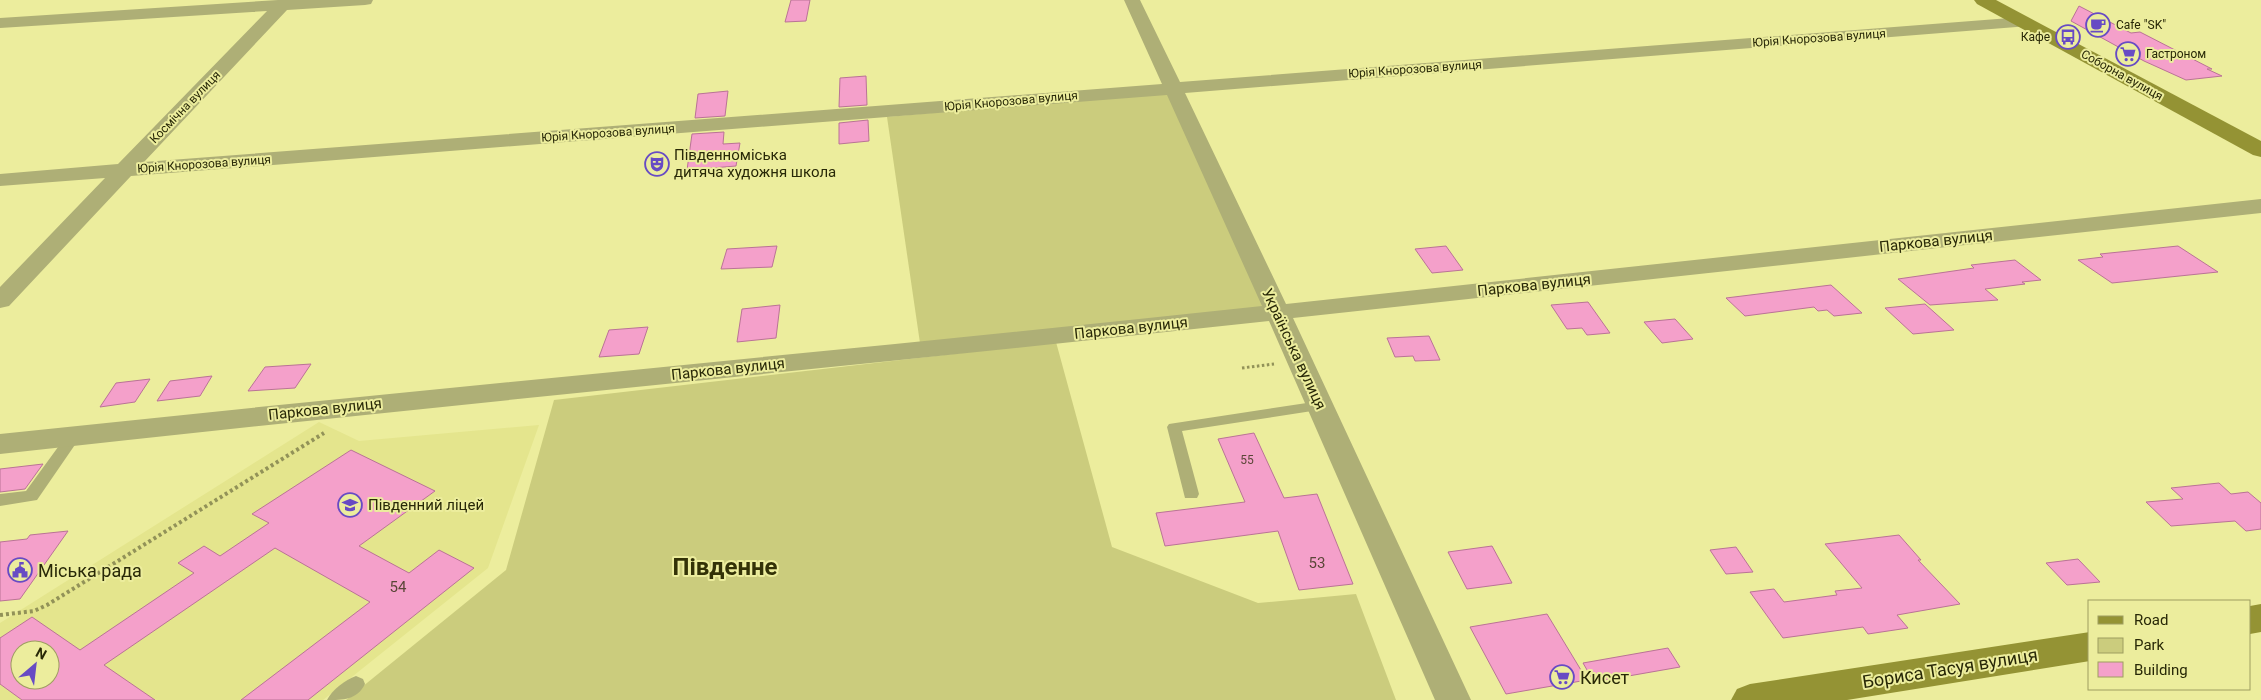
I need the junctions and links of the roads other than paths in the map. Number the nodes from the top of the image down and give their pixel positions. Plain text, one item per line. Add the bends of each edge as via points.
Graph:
1 (365, 0) edge
2 (1132, 0) edge
3 (1982, 0) edge
4 (284, 3) edge
5 (2023, 22) junction
6 (0, 23) edge
7 (1172, 88) junction
8 (2261, 150) edge
9 (124, 170) junction
10 (0, 180) edge
11 (2261, 206) edge
12 (0, 302) edge
13 (1278, 313) junction
14 (1320, 406) junction
15 (74, 436) junction
16 (0, 444) edge
17 (1191, 494) dead end
18 (0, 500) edge
19 (2088, 646) edge
20 (356, 684) dead end
21 (336, 700) edge
22 (1453, 700) edge
23 (1750, 700) edge

1 - 4 street
2 - 7 street, Українська вулиця
3 - 5 street, Соборна вулиця
4 - 6 street
4 - 9 street, Космічна вулиця
5 - 7 street, Юрія Кнорозова вулиця
5 - 8 street, Соборна вулиця
7 - 9 street, Юрія Кнорозова вулиця
7 - 13 street, Українська вулиця
9 - 10 street, Юрія Кнорозова вулиця
9 - 12 street, Космічна вулиця
11 - 13 street, Паркова вулиця
13 - 14 street, Українська вулиця
13 - 15 street, Паркова вулиця
14 - 17 lane via 1174,427
14 - 22 street, Українська вулиця
15 - 16 street, Паркова вулиця
15 - 18 lane via 31,496
19 - 23 street, Бориса Тасуя вулиця
20 - 21 lane

